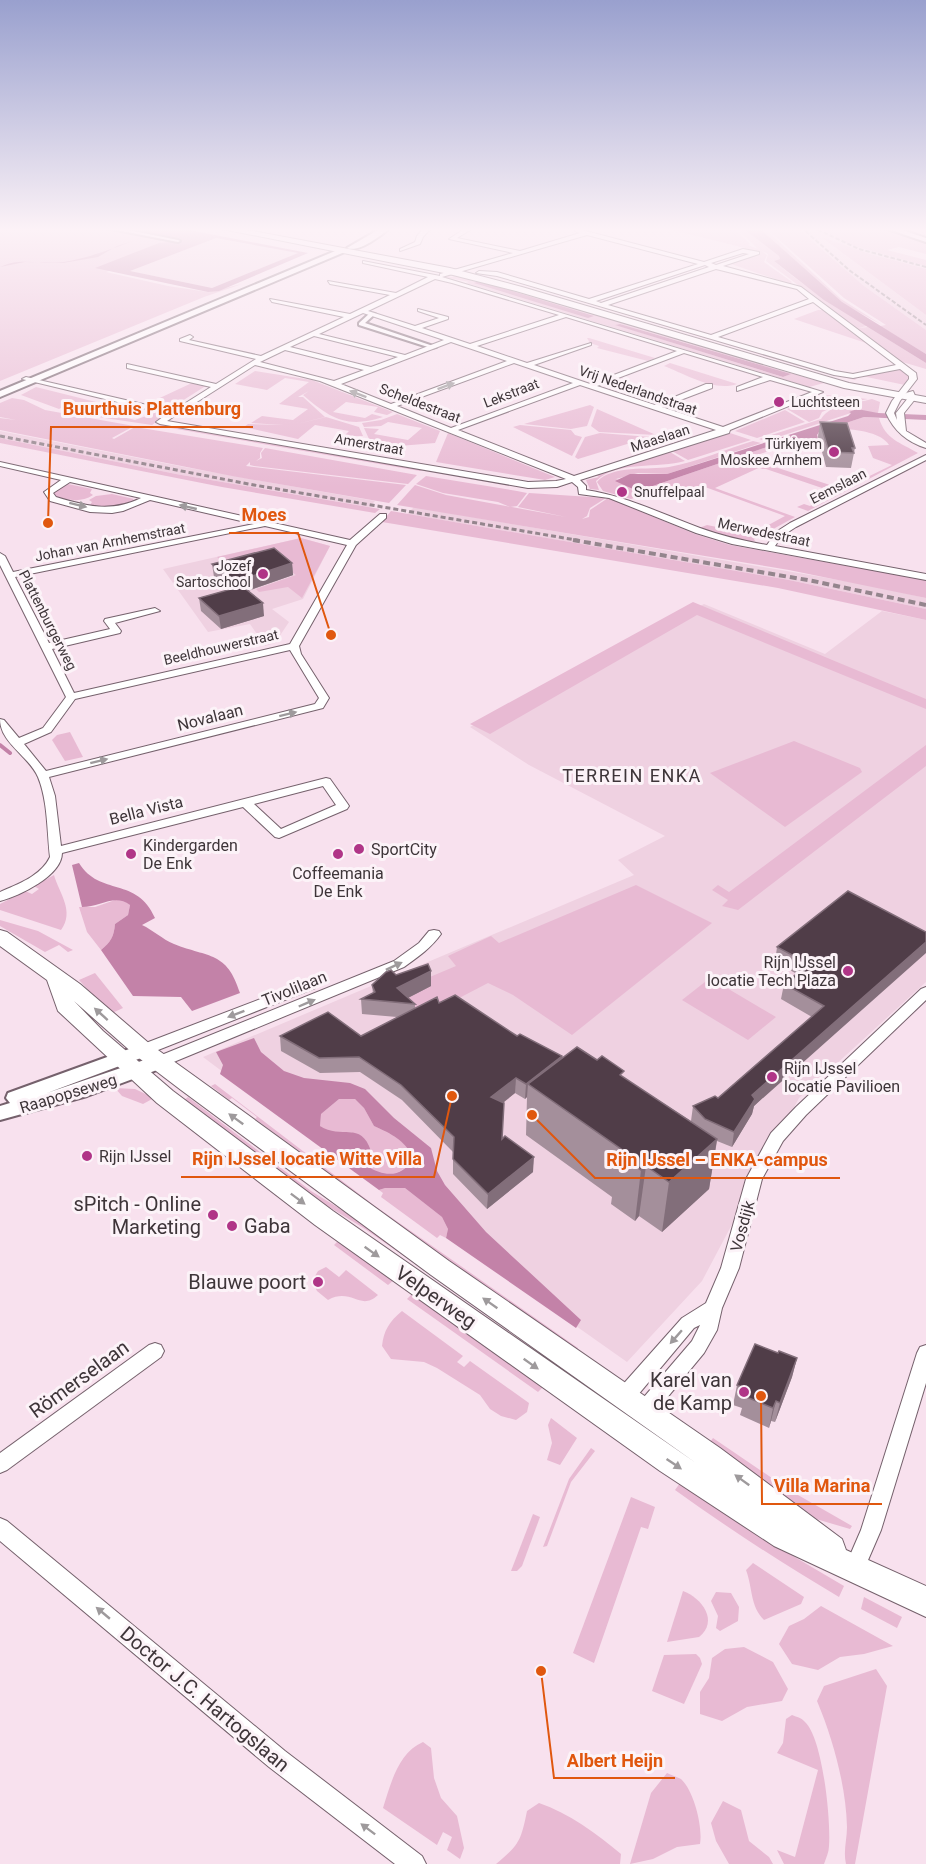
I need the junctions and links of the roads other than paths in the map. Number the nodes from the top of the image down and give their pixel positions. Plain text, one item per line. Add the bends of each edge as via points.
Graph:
1 (187, 314) edge
2 (341, 314) edge
3 (356, 314) edge
4 (372, 314) joint
5 (433, 314) edge
6 (604, 314) edge
7 (607, 314) edge
8 (631, 314) edge
9 (781, 314) edge
10 (789, 314) edge
11 (834, 314) edge
12 (566, 315) joint
13 (351, 316) junction
14 (415, 328) junction
15 (313, 334) junction
16 (190, 337) dead end
17 (711, 337) junction
18 (451, 340) junction
19 (723, 341) junction
20 (589, 344) dead end
21 (471, 346) junction
22 (433, 347) junction
23 (285, 348) junction
24 (684, 351) junction
25 (406, 357) junction
26 (262, 358) junction
27 (514, 361) junction
28 (254, 363) junction
29 (528, 365) junction
30 (901, 365) junction
31 (130, 366) dead end
32 (373, 370) junction
33 (770, 377) junction
34 (29, 380) junction
35 (579, 383) junction
36 (333, 384) junction
37 (217, 386) junction
38 (590, 386) junction
39 (709, 386) dead end
40 (740, 389) dead end
41 (1, 392) edge
42 (906, 395) junction
43 (926, 398) edge
44 (391, 406) junction
45 (654, 408) junction
46 (173, 413) junction
47 (452, 430) junction
48 (726, 431) junction
49 (926, 446) edge
50 (926, 457) edge
51 (0, 464) edge
52 (574, 479) junction
53 (68, 480) junction
54 (148, 498) junction
55 (218, 514) junction
56 (383, 516) dead end
57 (266, 524) junction
58 (216, 534) junction
59 (352, 543) junction
60 (769, 549) junction
61 (0, 556) edge
62 (10, 575) junction
63 (926, 577) edge
64 (155, 611) dead end
65 (294, 646) junction
66 (46, 647) junction
67 (71, 697) junction
68 (0, 722) edge
69 (18, 742) junction
70 (42, 775) junction
71 (245, 802) junction
72 (55, 851) junction
73 (0, 897) edge
74 (434, 934) dead end
75 (0, 936) edge
76 (310, 985) dead end
77 (926, 992) edge
78 (141, 1061) junction
79 (0, 1105) edge
80 (0, 1113) edge
81 (155, 1352) dead end
82 (926, 1353) edge
83 (635, 1403) junction
84 (0, 1464) edge
85 (0, 1528) edge
86 (855, 1567) junction
87 (926, 1602) edge
88 (414, 1864) edge

1 - 34 street
2 - 13 street
3 - 13 street
4 - 14 street, Vrij Nederlandstraat
4 - 22 street via 361,324
5 - 14 street via 446,318
6 - 42 main road via 848,386
7 - 42 main road
8 - 17 street
9 - 17 street
10 - 19 street
11 - 30 street
12 - 21 street
12 - 24 street
13 - 15 street
14 - 18 street, Vrij Nederlandstraat
15 - 23 street
15 - 25 street
16 - 26 street via 182,340
17 - 19 street
18 - 21 street, Vrij Nederlandstraat
18 - 22 street
19 - 30 street via 853,376
20 - 29 street
21 - 27 street, Vrij Nederlandstraat
22 - 25 street
23 - 26 street
23 - 32 street
24 - 33 street
24 - 38 street
25 - 32 street
26 - 28 street
27 - 29 street, Vrij Nederlandstraat
44 -> 27 street
28 - 36 street, Scheldestraat
28 - 37 street
29 - 35 street, Vrij Nederlandstraat
30 - 42 street via 914,378
31 - 37 street
32 - 36 street
33 - 40 street
33 - 48 street, Maaslaan via 819,392
34 - 41 street
34 - 46 street
35 - 38 street, Vrij Nederlandstraat
35 - 47 street, Lekstraat
44 -> 36 street, Scheldestraat
37 - 46 street
38 - 45 street, Vrij Nederlandstraat
39 - 45 street
42 - 43 main road
42 - 49 street via 896,416 902,433
44 - 47 street, Scheldestraat
45 - 48 street, Vrij Nederlandstraat
46 - 52 street, Amerstraat via 160,422 528,485
47 - 52 street, Scheldestraat
48 - 52 street, Maaslaan
50 - 60 street, Eemslaan via 793,525 779,534
51 - 53 street
52 - 60 street, Merwedestraat via 582,486 582,492 611,496 699,531
53 - 54 street
53 -> 54 street via 48,492 53,499 104,512 130,508
55 -> 54 street
55 - 57 street
55 - 58 street
56 - 59 street, Beeldhouwerstraat
57 - 58 street, Johan van Arnhemstraat
57 - 59 street
58 - 62 street, Johan van Arnhemstraat
59 - 65 street, Beeldhouwerstraat
60 - 63 street, Merwedestraat
61 - 62 street, Plattenburgerweg
62 - 66 street, Plattenburgerweg
64 - 66 street via 109,621 116,631
65 - 67 street, Beeldhouwerstraat
70 -> 65 street, Novalaan via 319,706 324,698
66 - 67 street, Plattenburgerweg
67 - 69 street via 47,730
68 - 69 street
69 - 70 street
70 - 72 street via 49,796
71 - 71 street, Bella Vista via 326,782 344,806 279,834
71 - 72 street, Bella Vista
72 - 73 street via 54,864 48,871
78 -> 74 street, Tivolilaan via 399,964
75 - 78 main road, Velperweg via 57,980 65,1006
76 -> 78 street, Tivolilaan
77 - 83 street, Vosdijk via 777,1137 754,1179 708,1330 698,1347
78 - 79 street, Raapopseweg
78 - 80 street, Raapopseweg via 80,1091
83 -> 78 main road, Velperweg
78 -> 86 main road, Velperweg via 216,1137 324,1218 670,1462 784,1536
81 - 84 street, Römerselaan
82 - 86 street via 871,1530
86 -> 83 main road, Velperweg
88 -> 85 street, Doctor J.C. Hartogslaan via 277,1759
86 - 87 main road, Velperweg

